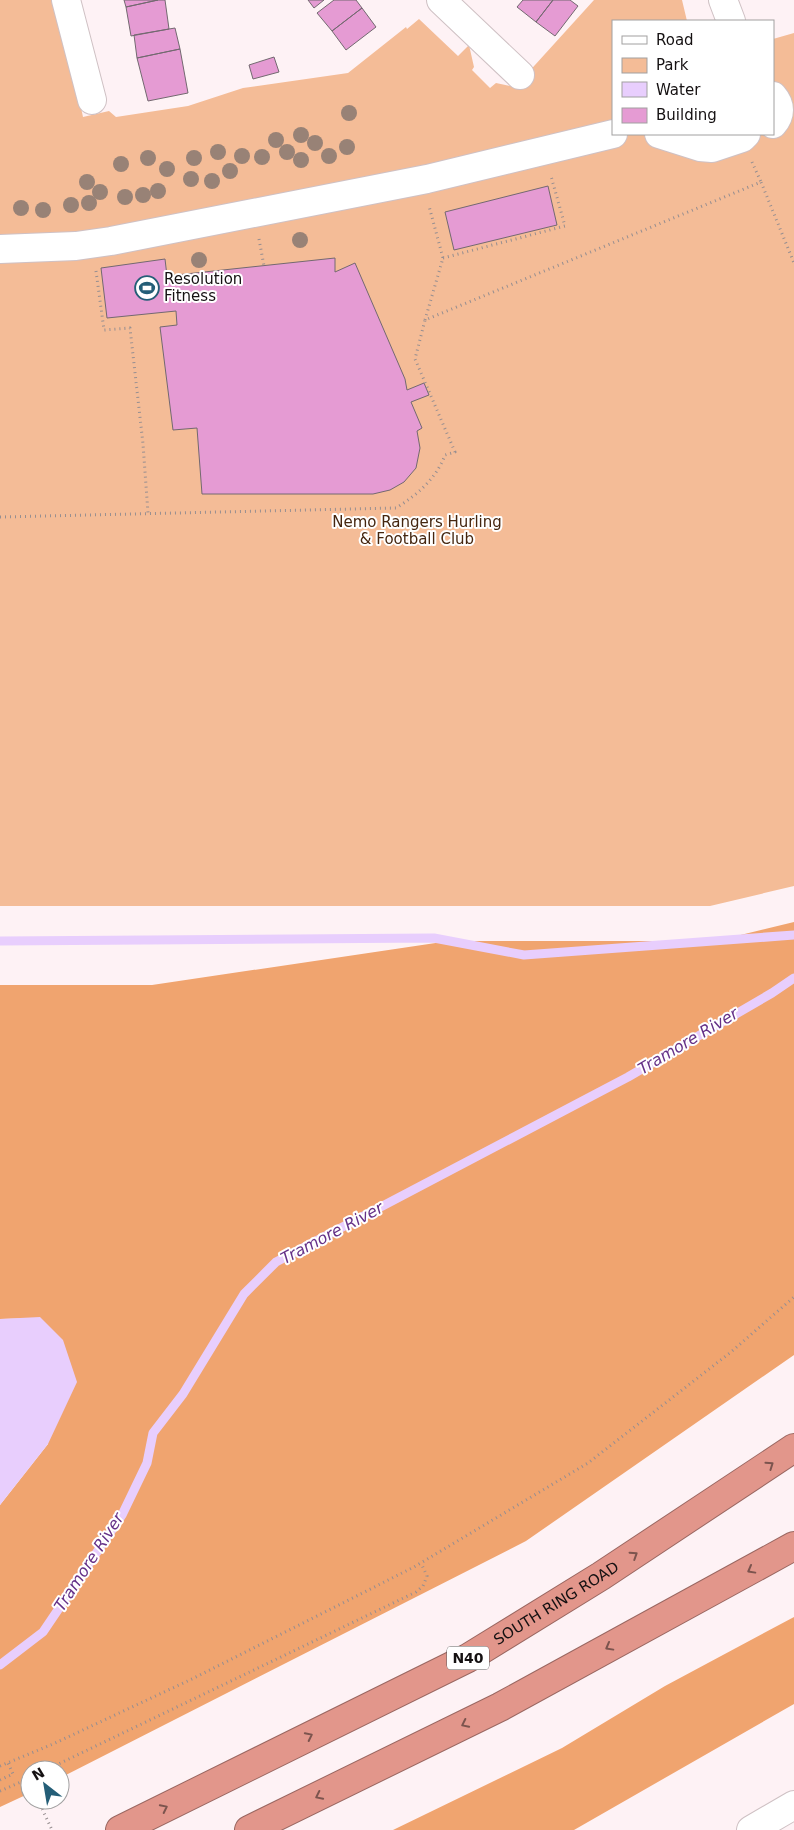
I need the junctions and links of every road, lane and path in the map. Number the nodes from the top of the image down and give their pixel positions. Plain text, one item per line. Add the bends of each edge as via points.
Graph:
1 (66, 0) edge
2 (441, 0) edge
3 (723, 0) edge
4 (731, 20) edge
5 (520, 75) dead end
6 (774, 97) edge
7 (92, 100) dead end
8 (774, 122) edge
9 (612, 134) edge
10 (662, 135) edge
11 (745, 135) edge
12 (544, 150) junction
13 (428, 200) dead end
14 (0, 249) edge
15 (443, 258) junction
16 (794, 264) edge
17 (96, 267) dead end
18 (425, 320) junction
19 (148, 513) junction
20 (0, 517) edge
21 (794, 1297) edge
22 (794, 1448) edge
23 (794, 1546) edge
24 (421, 1563) junction
25 (67, 1760) edge
26 (8, 1763) junction
27 (0, 1766) edge
28 (0, 1780) edge
29 (20, 1782) edge
30 (0, 1791) edge
31 (794, 1805) edge
32 (43, 1810) edge
33 (52, 1830) edge
34 (120, 1830) edge
35 (249, 1830) edge
36 (751, 1830) edge

1 - 7 street
2 - 5 street
3 - 4 street
6 - 8 street via 779,112
9 - 12 street
10 - 11 street via 712,148
12 - 14 street via 427,179 111,240 76,246
12 - 15 path via 566,226
13 - 15 path
15 - 18 path
16 - 18 path via 761,182
17 - 19 path via 104,330 130,328
18 - 19 path via 415,359 455,452 445,455 441,466 409,500 396,508
19 - 20 path
21 - 24 path via 731,1352 588,1463
34 -> 22 highway, SOUTH RING ROAD / N40 via 468,1658 601,1576
23 -> 35 highway via 500,1707
24 - 25 path via 427,1576 416,1592
24 - 26 path via 194,1678
26 - 27 path
26 - 28 path via 13,1774
29 - 30 path
31 - 36 street
32 - 33 path

